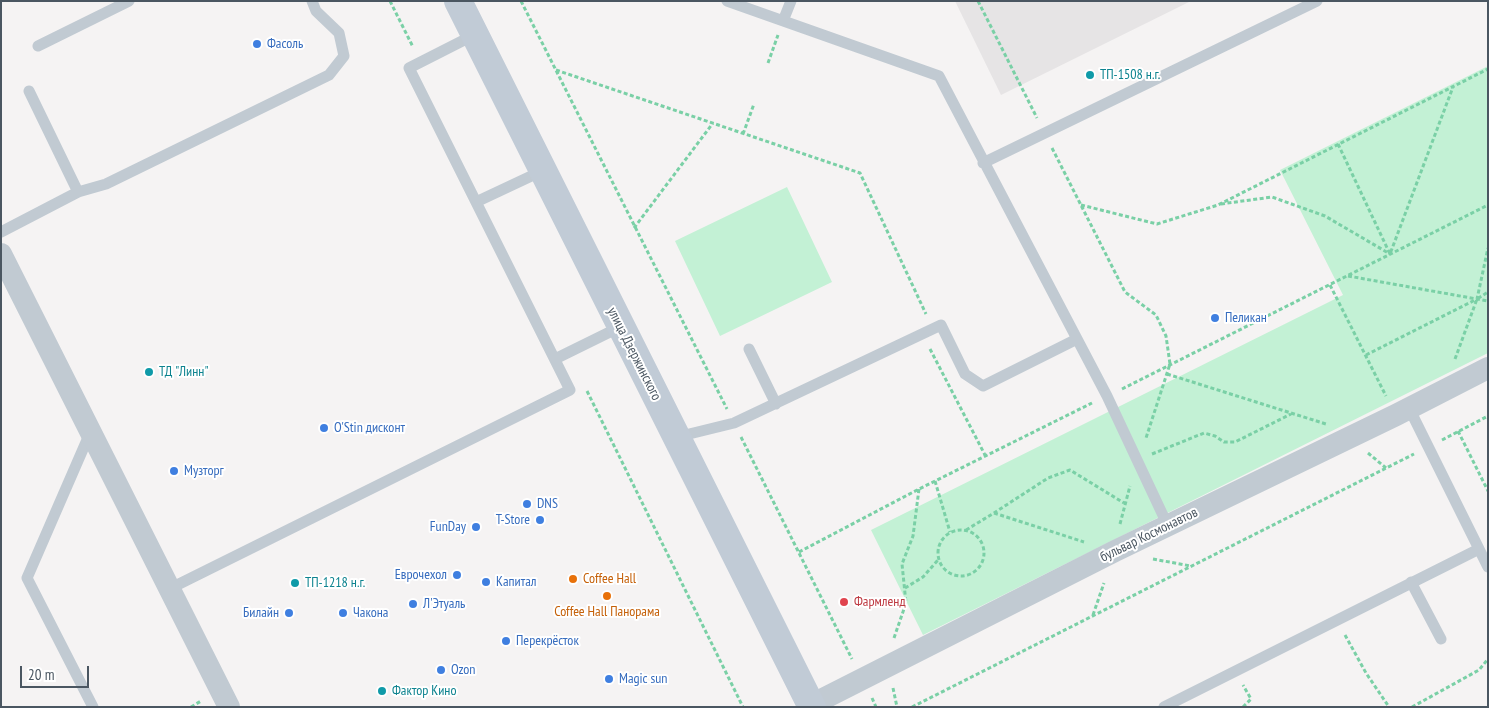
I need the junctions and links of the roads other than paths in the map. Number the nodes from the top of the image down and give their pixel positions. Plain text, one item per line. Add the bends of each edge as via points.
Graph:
1 (129, 1) edge
2 (312, 1) edge
3 (458, 1) edge
4 (727, 1) edge
5 (791, 1) edge
6 (1317, 1) edge
7 (783, 21) junction
8 (474, 35) junction
9 (38, 46) dead end
10 (30, 91) dead end
11 (983, 162) junction
12 (542, 171) junction
13 (78, 192) junction
14 (476, 202) junction
15 (1, 232) edge
16 (1, 254) edge
17 (620, 327) junction
18 (1077, 339) junction
19 (749, 349) dead end
20 (555, 359) junction
21 (1488, 368) edge
22 (776, 404) junction
23 (1402, 412) junction
24 (90, 432) junction
25 (676, 437) junction
26 (1168, 526) junction
27 (1479, 549) junction
28 (1488, 567) edge
29 (1411, 582) junction
30 (169, 589) junction
31 (1441, 639) dead end
32 (811, 706) edge
33 (94, 707) edge
34 (229, 707) edge
35 (1164, 707) edge

1 - 9 lane
2 - 13 lane via 316,11 339,33 344,56 330,75 106,184
3 - 8 main road, улица Дзержинского
4 - 7 lane
5 - 7 lane
6 - 11 lane
7 - 11 lane via 939,76
8 - 12 main road, улица Дзержинского
8 - 14 lane via 409,68
10 - 13 lane
11 - 18 lane
12 - 14 lane
12 - 17 main road, улица Дзержинского
13 - 15 lane
14 - 20 lane
16 - 24 street
17 - 20 lane
17 - 25 main road, улица Дзержинского
18 - 22 lane via 983,386 964,374 940,326
18 - 26 lane
19 - 22 lane
20 - 30 lane via 570,390
21 - 23 street, бульвар Космонавтов
22 - 25 lane via 734,423
23 - 26 street, бульвар Космонавтов
23 - 27 lane via 1429,446
24 - 30 street
24 - 33 lane via 28,578
25 - 32 main road, улица Дзержинского
26 - 32 street, бульвар Космонавтов
27 - 28 lane
27 - 29 lane
29 - 31 lane
29 - 35 lane
30 - 34 street

